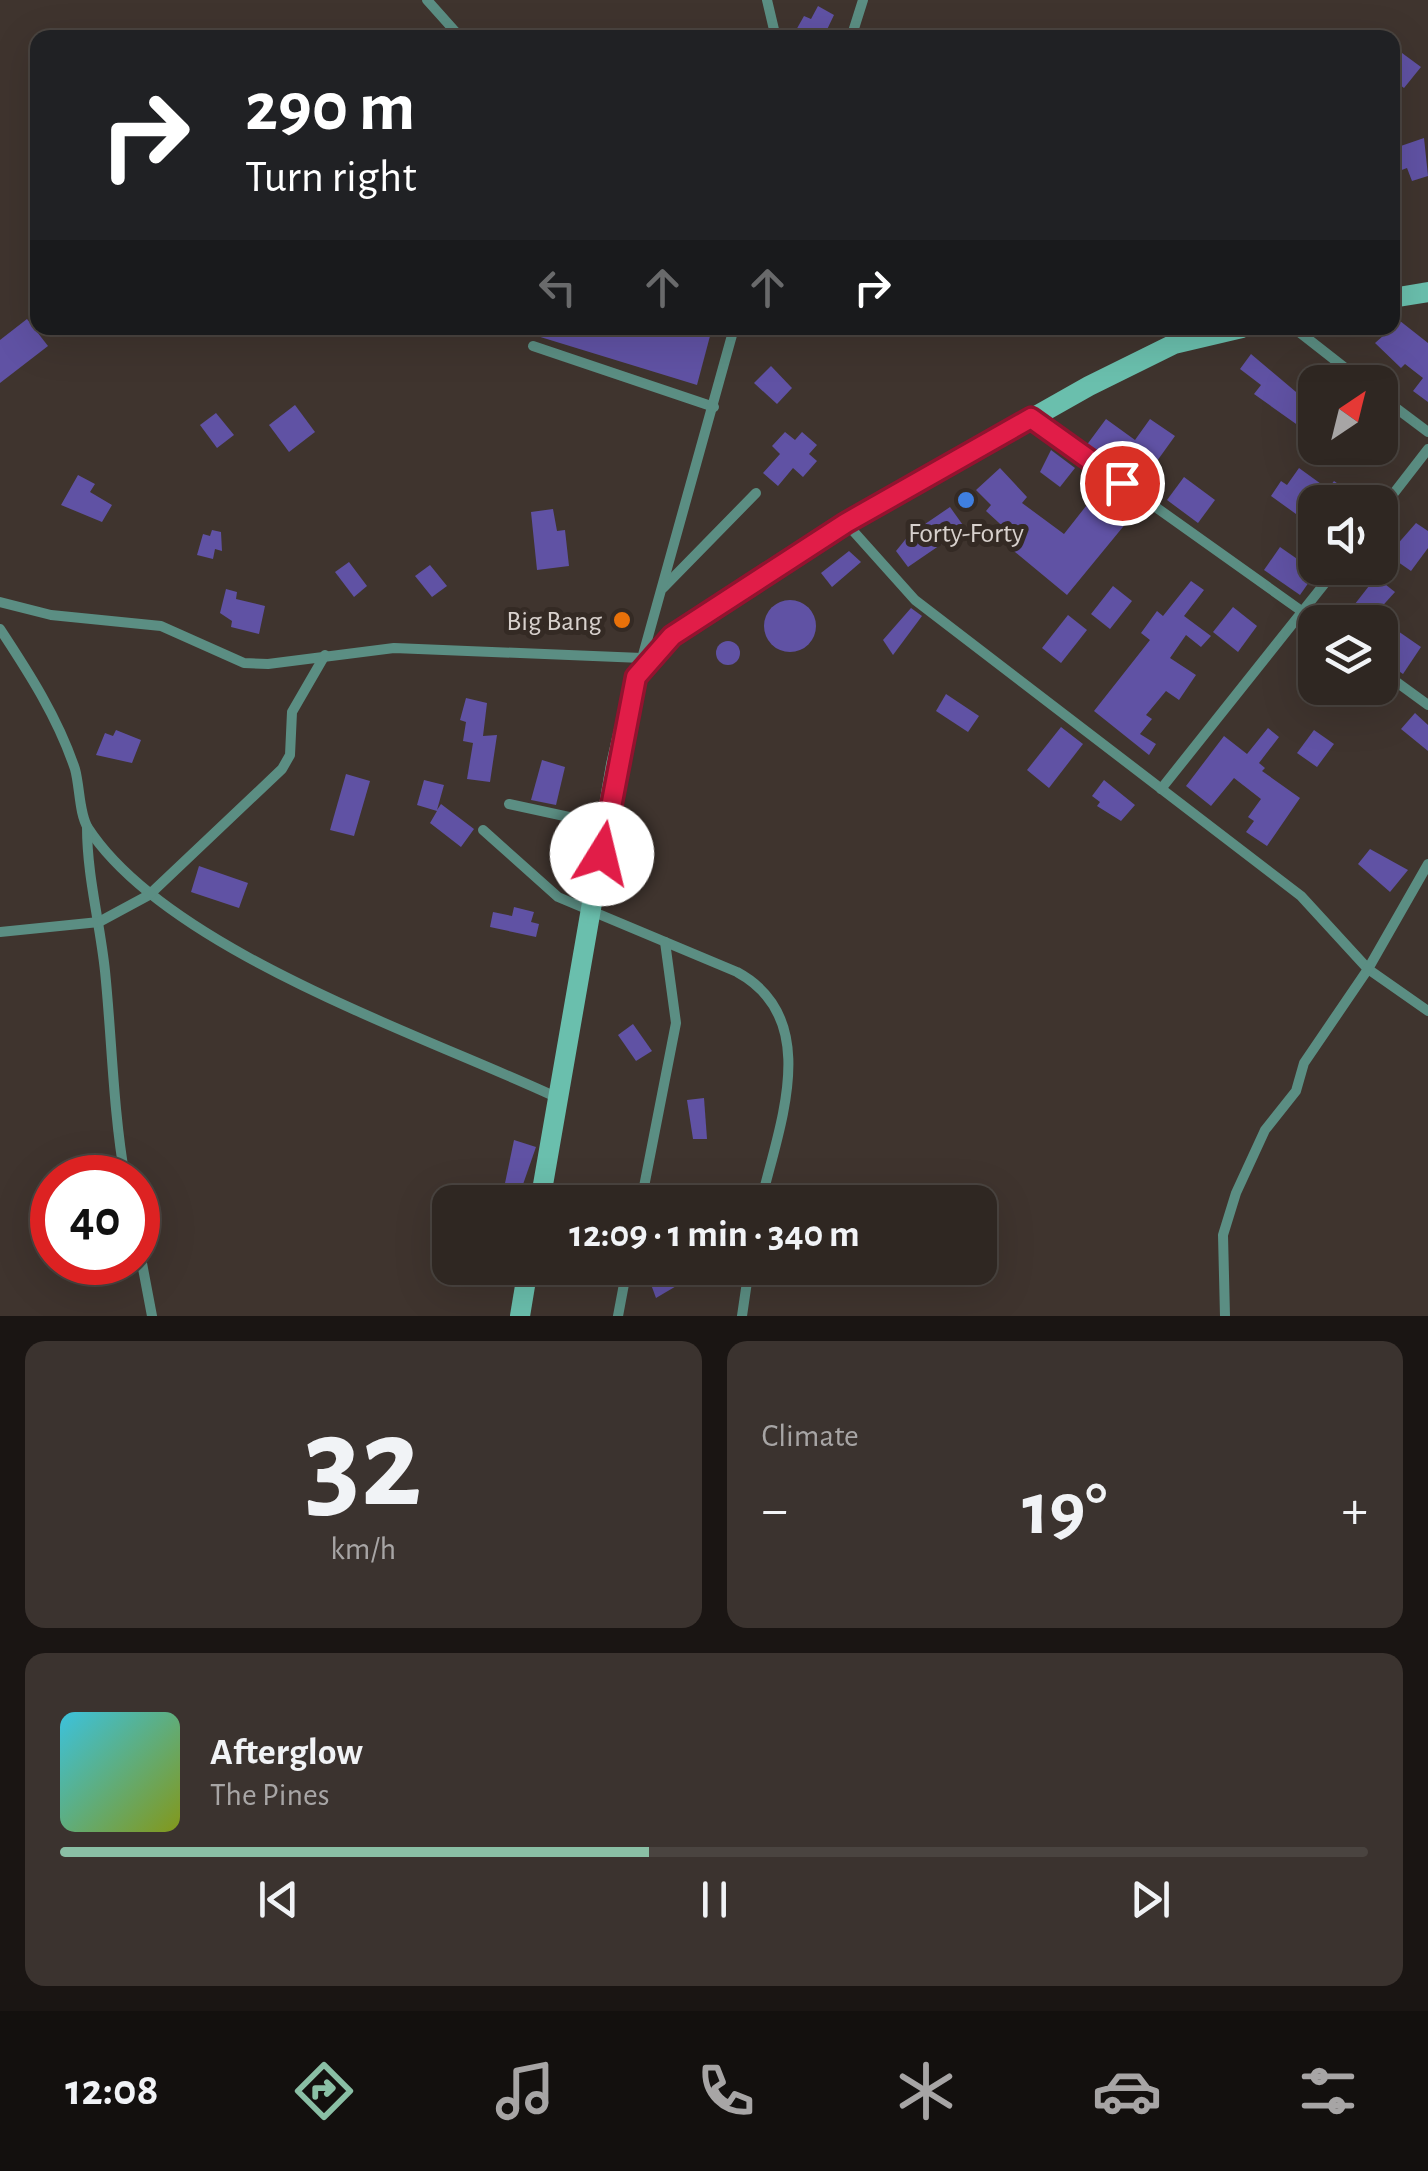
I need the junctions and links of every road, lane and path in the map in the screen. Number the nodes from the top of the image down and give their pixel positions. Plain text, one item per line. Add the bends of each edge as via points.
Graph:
1 (427, 0) edge
2 (767, 0) edge
3 (864, 0) edge
4 (455, 30) edge
5 (774, 30) edge
6 (854, 30) edge
7 (1428, 292) edge
8 (1400, 297) edge
9 (732, 335) edge
10 (1212, 335) edge
11 (1303, 335) edge
12 (533, 346) dead end
13 (1341, 365) edge
14 (714, 407) junction
15 (1398, 410) edge
16 (1031, 418) junction
17 (1428, 432) edge
18 (1428, 449) edge
19 (1398, 488) edge
20 (756, 493) dead end
21 (846, 523) junction
22 (1323, 585) edge
23 (662, 589) junction
24 (0, 602) edge
25 (1307, 605) edge
26 (1298, 609) edge
27 (1298, 617) edge
28 (0, 628) edge
29 (325, 656) junction
30 (639, 668) junction
31 (1398, 683) edge
32 (1428, 705) edge
33 (1161, 789) junction
34 (509, 804) dead end
35 (607, 825) junction
36 (86, 826) junction
37 (483, 830) dead end
38 (1428, 864) edge
39 (148, 894) junction
40 (592, 912) junction
41 (99, 922) junction
42 (0, 932) edge
43 (665, 942) junction
44 (1368, 969) junction
45 (1428, 1011) edge
46 (558, 1098) junction
47 (121, 1155) edge
48 (543, 1185) edge
49 (643, 1185) edge
50 (765, 1185) edge
51 (146, 1285) edge
52 (525, 1285) edge
53 (624, 1285) edge
54 (746, 1285) edge
55 (152, 1316) edge
56 (520, 1316) edge
57 (618, 1316) edge
58 (742, 1316) edge
59 (1225, 1316) edge

1 - 4 street
2 - 5 street
3 - 6 street
7 - 8 street
9 - 14 street
10 - 16 street via 1174,344
11 - 13 street
12 - 14 street
14 - 23 street
15 - 17 street
16 - 21 street
16 - 26 street
18 - 19 street
20 - 23 street
21 - 30 street via 672,636
21 - 33 street via 915,600
22 - 25 street
23 - 30 street
24 - 29 street via 51,615 160,626 244,663
27 - 33 street
28 - 36 street via 61,734
29 - 30 street via 394,648
29 - 39 street via 292,712 290,755 282,769
30 - 35 street
31 - 32 street
33 - 44 street via 1301,896
34 - 35 street
35 - 40 street
36 - 39 street
36 - 41 street
37 - 40 street via 558,896
38 - 44 street
39 - 41 street
39 - 46 street via 254,958 382,1022
40 - 43 street
40 - 46 street
41 - 42 street
41 - 47 street
43 - 49 street via 676,1023
43 - 50 street via 757,983 775,1003 790,1083
44 - 45 street
44 - 59 street via 1304,1063 1296,1091 1265,1130 1236,1193 1223,1234
46 - 48 street
51 - 55 street
52 - 56 street
53 - 57 street
54 - 58 street

